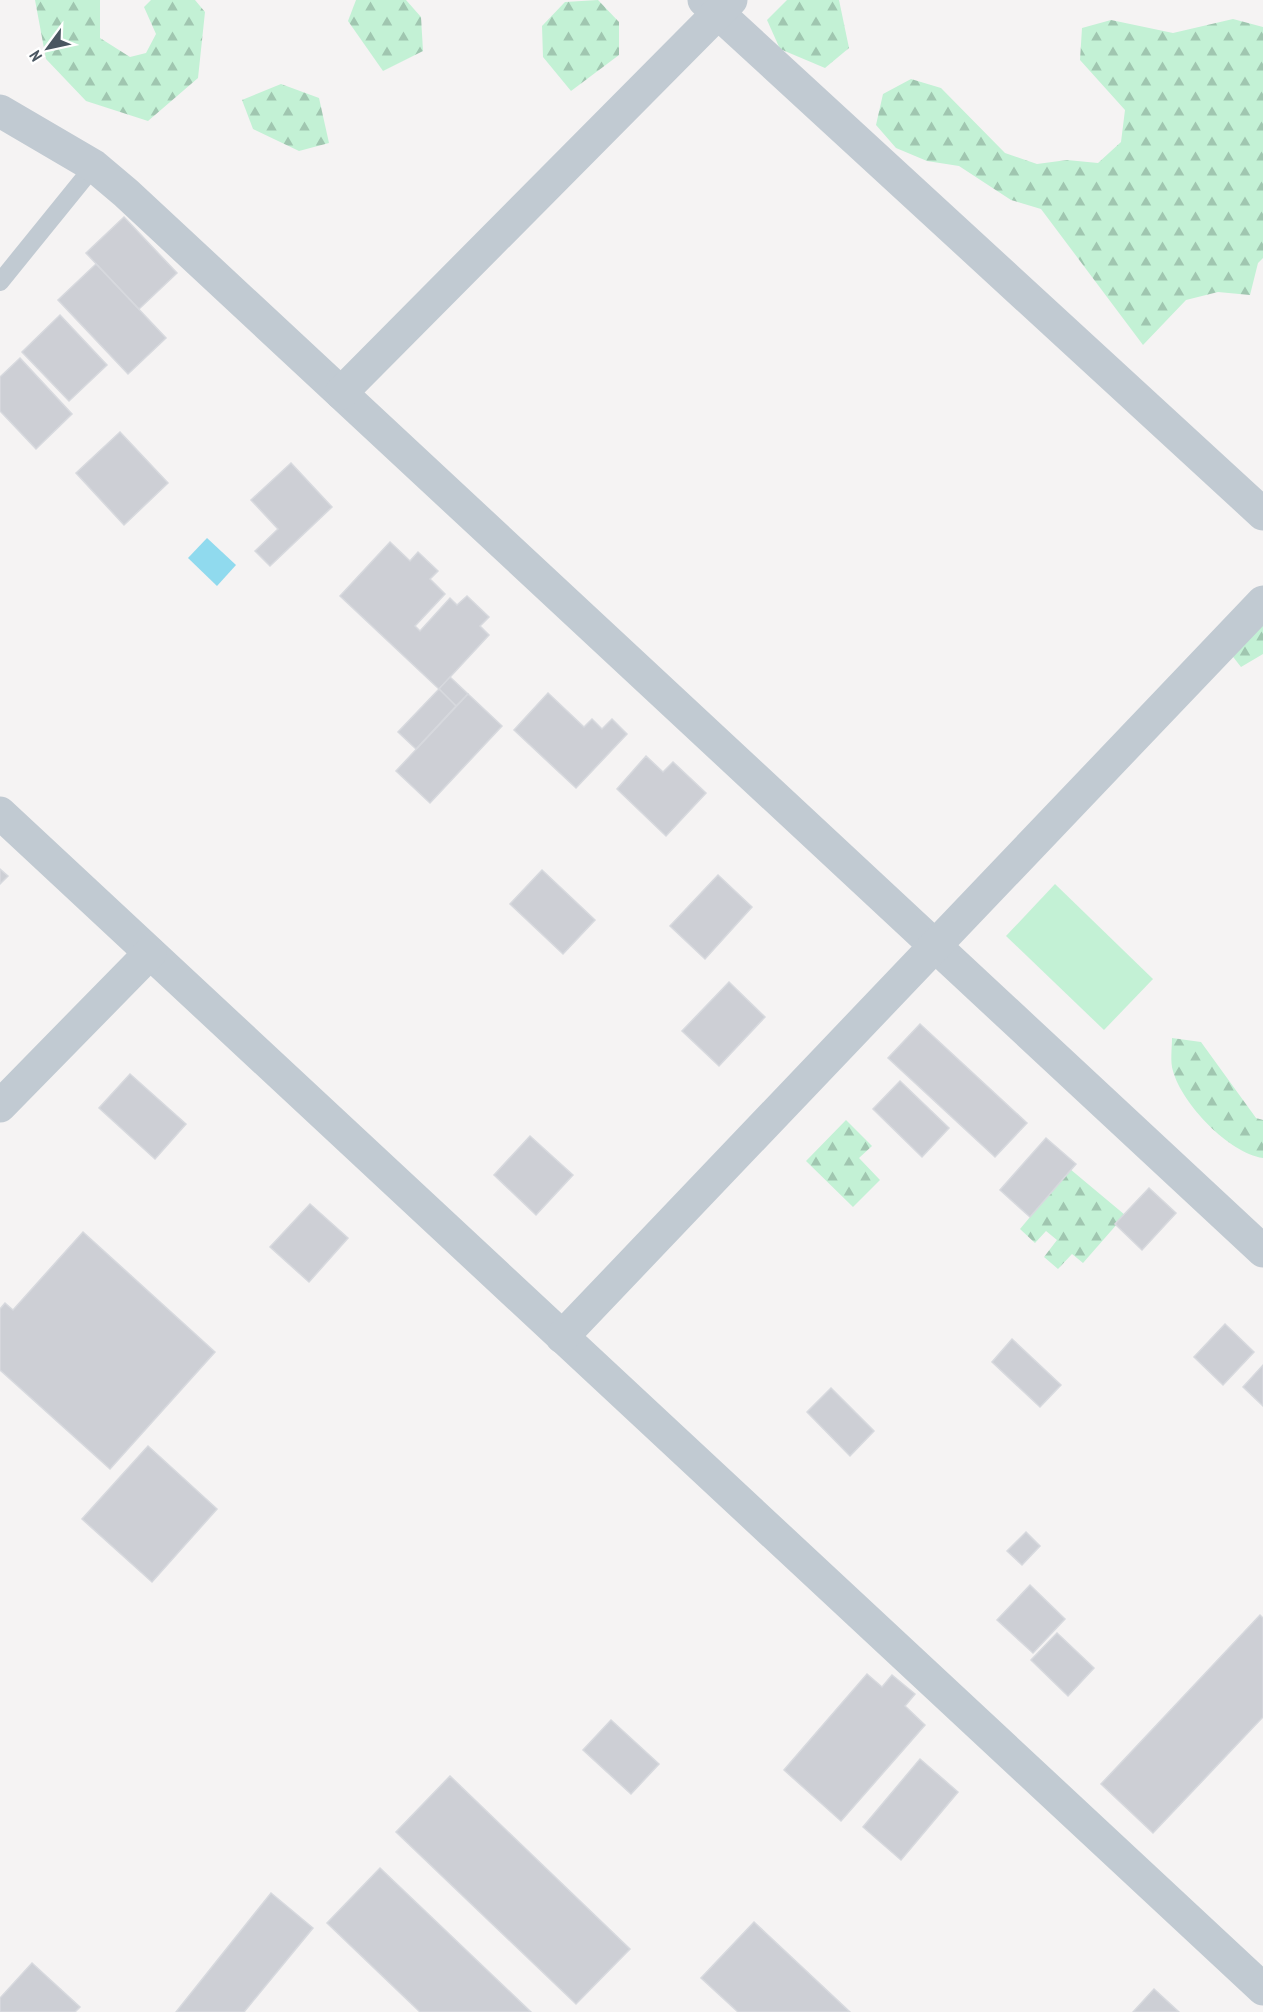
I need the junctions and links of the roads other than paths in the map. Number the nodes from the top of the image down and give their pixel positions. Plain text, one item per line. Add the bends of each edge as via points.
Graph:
1 (718, 4) edge
2 (0, 111) edge
3 (94, 166) junction
4 (0, 282) edge
5 (341, 393) junction
6 (1263, 514) edge
7 (1263, 602) edge
8 (0, 813) edge
9 (935, 946) junction
10 (150, 953) junction
11 (0, 1106) edge
12 (1263, 1251) edge
13 (562, 1337) junction
14 (1263, 1989) edge

1 - 5 street
1 - 6 street
2 - 3 street
3 - 4 lane
3 - 5 street
5 - 9 street
7 - 9 street
8 - 10 street
9 - 12 street
9 - 13 street
10 - 11 street
10 - 13 street
13 - 14 street

